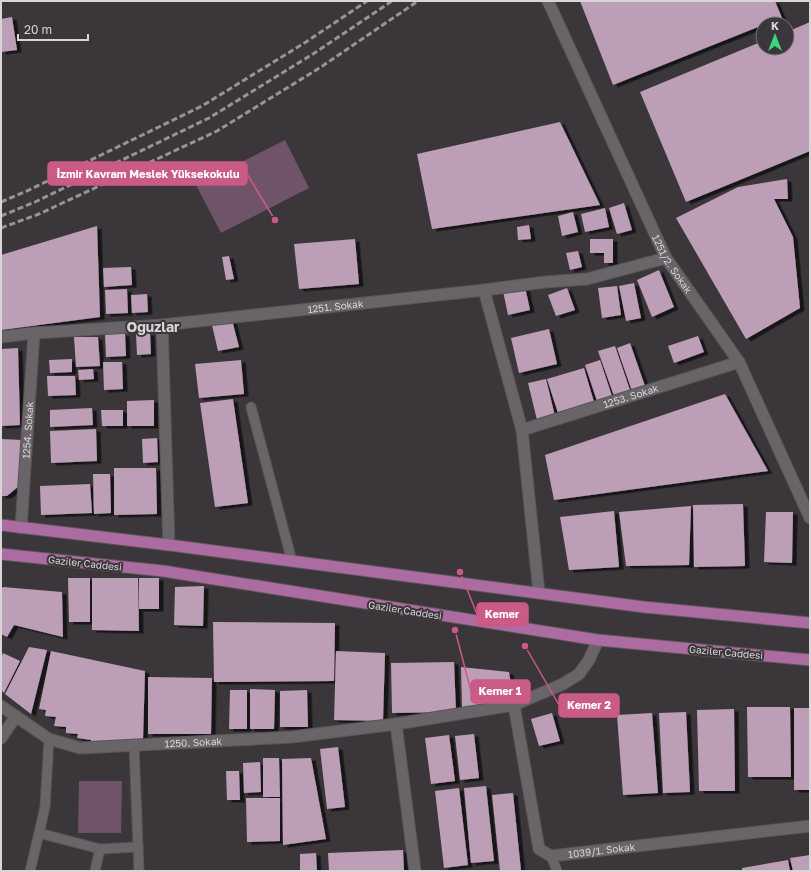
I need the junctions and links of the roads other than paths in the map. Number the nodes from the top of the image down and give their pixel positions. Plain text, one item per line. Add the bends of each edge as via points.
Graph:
1 (548, 1) edge
2 (666, 258) junction
3 (484, 290) junction
4 (162, 325) junction
5 (34, 333) junction
6 (1, 337) edge
7 (739, 362) junction
8 (251, 407) dead end
9 (522, 430) junction
10 (810, 518) edge
11 (1, 525) edge
12 (21, 528) junction
13 (169, 545) junction
14 (1, 554) edge
15 (292, 561) junction
16 (539, 593) junction
17 (810, 623) edge
18 (598, 640) junction
19 (810, 660) edge
20 (514, 705) junction
21 (1, 706) edge
22 (16, 716) junction
23 (396, 724) junction
24 (1, 738) edge
25 (49, 739) junction
26 (134, 745) junction
27 (810, 826) edge
28 (39, 833) junction
29 (138, 847) junction
30 (100, 849) junction
31 (551, 856) junction
32 (30, 871) edge
33 (95, 871) edge
34 (139, 871) edge
35 (415, 871) edge
36 (557, 871) edge

1 - 2 street, 1251/2. Sokak
2 - 3 street, 1251. Sokak via 587,279
2 - 7 street, 1251/2. Sokak
3 - 4 street, 1251. Sokak
3 - 9 street
4 - 5 street, 1251. Sokak
4 - 13 street
5 - 6 street, 1251. Sokak
5 - 12 street, 1254. Sokak
7 - 9 street, 1253. Sokak
7 - 10 street, 1251/2. Sokak
8 - 15 lane
9 - 16 street
11 - 12 main road
12 - 13 main road
13 - 15 main road
14 - 18 main road, Gaziler Caddesi via 162,571
15 - 16 main road
16 - 17 main road via 644,607
18 - 19 main road, Gaziler Caddesi
18 - 20 street, 1250. Sokak via 579,674 563,684
20 - 23 street, 1250. Sokak
20 - 31 street via 539,849
21 - 22 street, 1250. Sokak
22 - 24 street
22 - 25 street, 1250. Sokak
23 - 26 street, 1250. Sokak via 292,737
23 - 35 street
25 - 26 street, 1250. Sokak via 80,748
25 - 28 lane via 45,807
26 - 29 lane
27 - 31 street, 1039/1. Sokak
28 - 30 lane
28 - 32 lane
29 - 30 lane
29 - 34 lane
30 - 33 lane
31 - 36 lane

